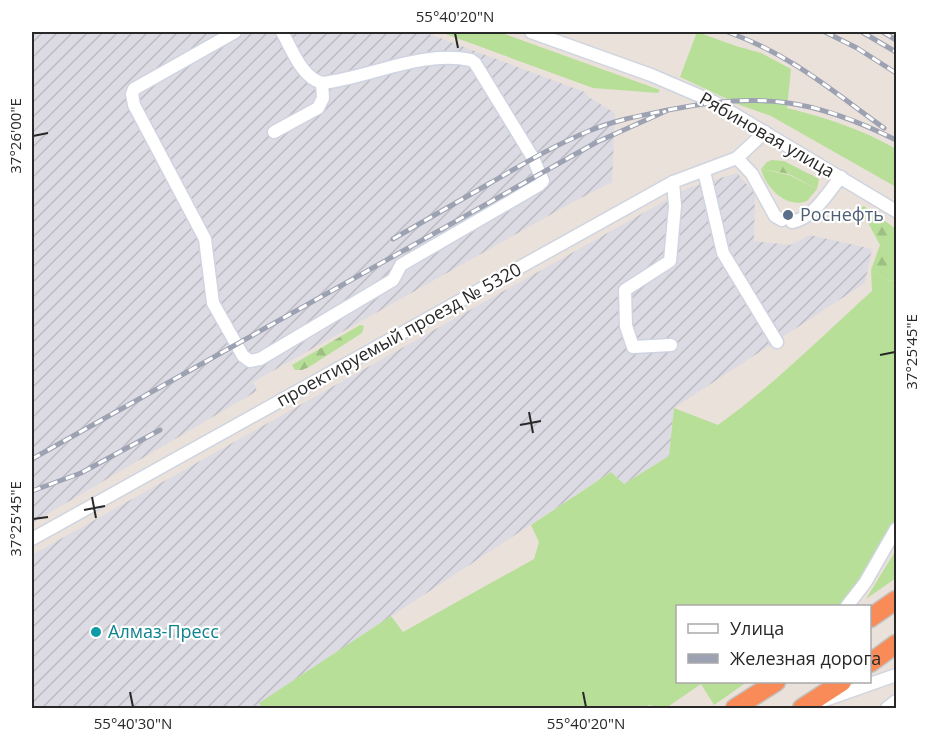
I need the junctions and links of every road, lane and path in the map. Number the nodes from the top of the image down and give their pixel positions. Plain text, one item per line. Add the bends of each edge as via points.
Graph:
1 (235, 32) edge
2 (282, 32) edge
3 (531, 32) edge
4 (565, 37) edge
5 (322, 83) junction
6 (274, 132) dead end
7 (765, 132) junction
8 (737, 158) junction
9 (704, 171) junction
10 (841, 177) junction
11 (673, 182) junction
12 (897, 211) edge
13 (777, 342) dead end
14 (671, 345) dead end
15 (897, 530) edge
16 (32, 539) edge
17 (897, 600) edge
18 (848, 605) edge
19 (871, 617) edge
20 (897, 644) edge
21 (871, 662) edge
22 (897, 675) edge
23 (773, 683) edge
24 (839, 683) edge
25 (897, 701) edge
26 (735, 708) edge
27 (803, 708) edge
28 (887, 708) edge

1 - 5 street via 134,89 132,94 134,105 205,239 213,303 243,356 250,361 260,359 393,280 401,266 543,181 533,158 471,60 411,62
2 - 5 street via 305,72
3 - 4 street, Рябиновая улица
4 - 7 street, Рябиновая улица via 714,102
5 - 6 street via 323,98 318,108
7 - 8 street, проектируемый проезд № 5320
7 - 10 street, Рябиновая улица
8 - 9 street, проектируемый проезд № 5320
8 - 10 street via 752,174 775,216 787,221 811,213
9 - 11 street, проектируемый проезд № 5320
9 - 13 street via 723,253
10 - 12 street, Рябиновая улица
11 - 14 street via 670,261 625,290 626,326 633,347
11 - 16 street, проектируемый проезд № 5320
15 - 18 street
17 - 19 highway
20 - 21 highway
22 - 27 street
23 - 26 highway
24 - 27 highway
25 - 28 street

